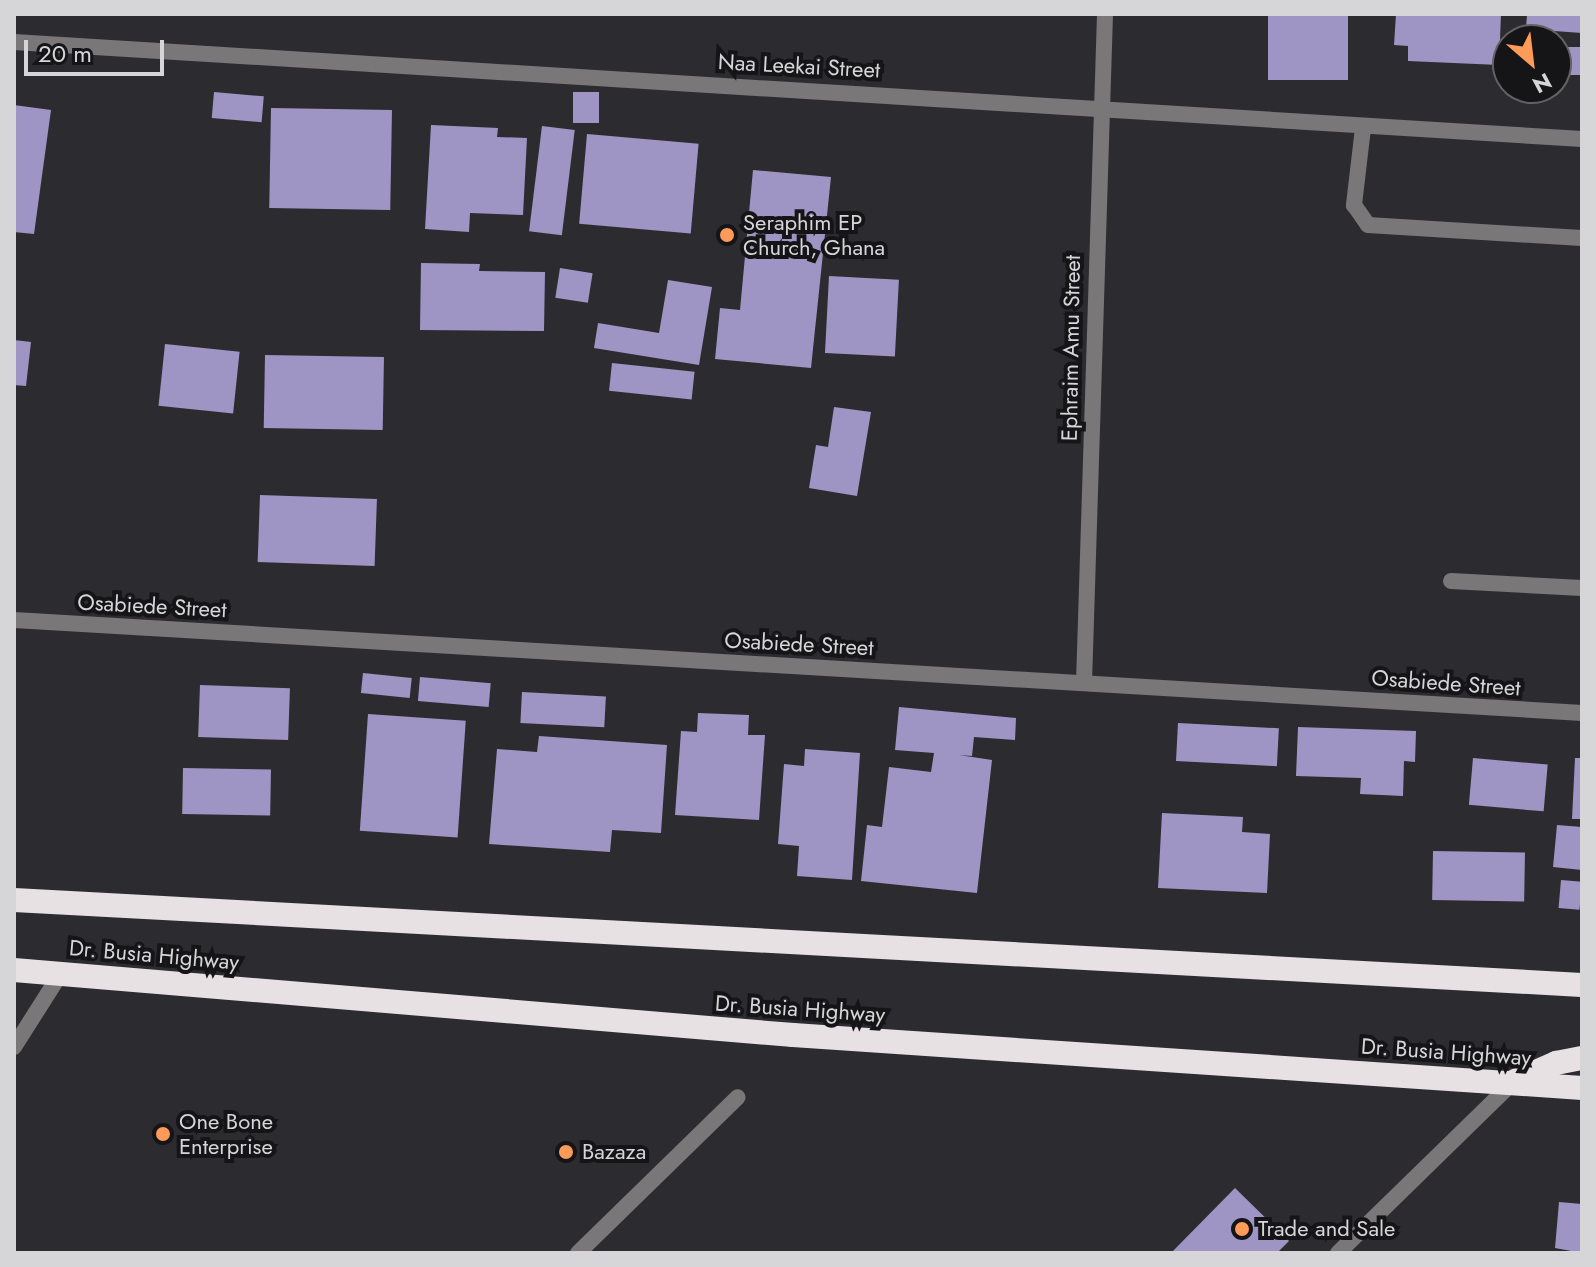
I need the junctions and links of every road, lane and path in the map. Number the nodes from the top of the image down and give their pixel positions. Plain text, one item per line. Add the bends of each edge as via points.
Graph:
1 (1105, 14) edge
2 (14, 42) edge
3 (1099, 106) junction
4 (1363, 128) junction
5 (1582, 139) edge
6 (1582, 238) edge
7 (1451, 581) dead end
8 (1582, 588) edge
9 (14, 620) edge
10 (1084, 683) junction
11 (1582, 713) edge
12 (14, 900) edge
13 (14, 970) edge
14 (61, 973) junction
15 (1582, 985) edge
16 (14, 1047) edge
17 (1582, 1058) edge
18 (1513, 1082) junction
19 (1582, 1088) edge
20 (738, 1097) dead end
21 (578, 1253) edge
22 (1338, 1253) edge

1 - 3 street, Ephraim Amu Street
2 - 3 street, Naa Leekai Street
3 - 4 street, Naa Leekai Street
3 - 10 street, Ephraim Amu Street
4 - 5 street, Naa Leekai Street
4 - 6 street via 1354,205 1368,225
7 - 8 street
9 - 10 street, Osabiede Street
10 - 11 street, Osabiede Street
12 - 15 highway, Dr. Busia Highway
13 - 14 highway, Dr. Busia Highway
14 - 16 street
14 - 18 highway, Dr. Busia Highway via 808,1036
17 - 18 highway
18 - 19 highway, Dr. Busia Highway
18 - 22 street
20 - 21 street

